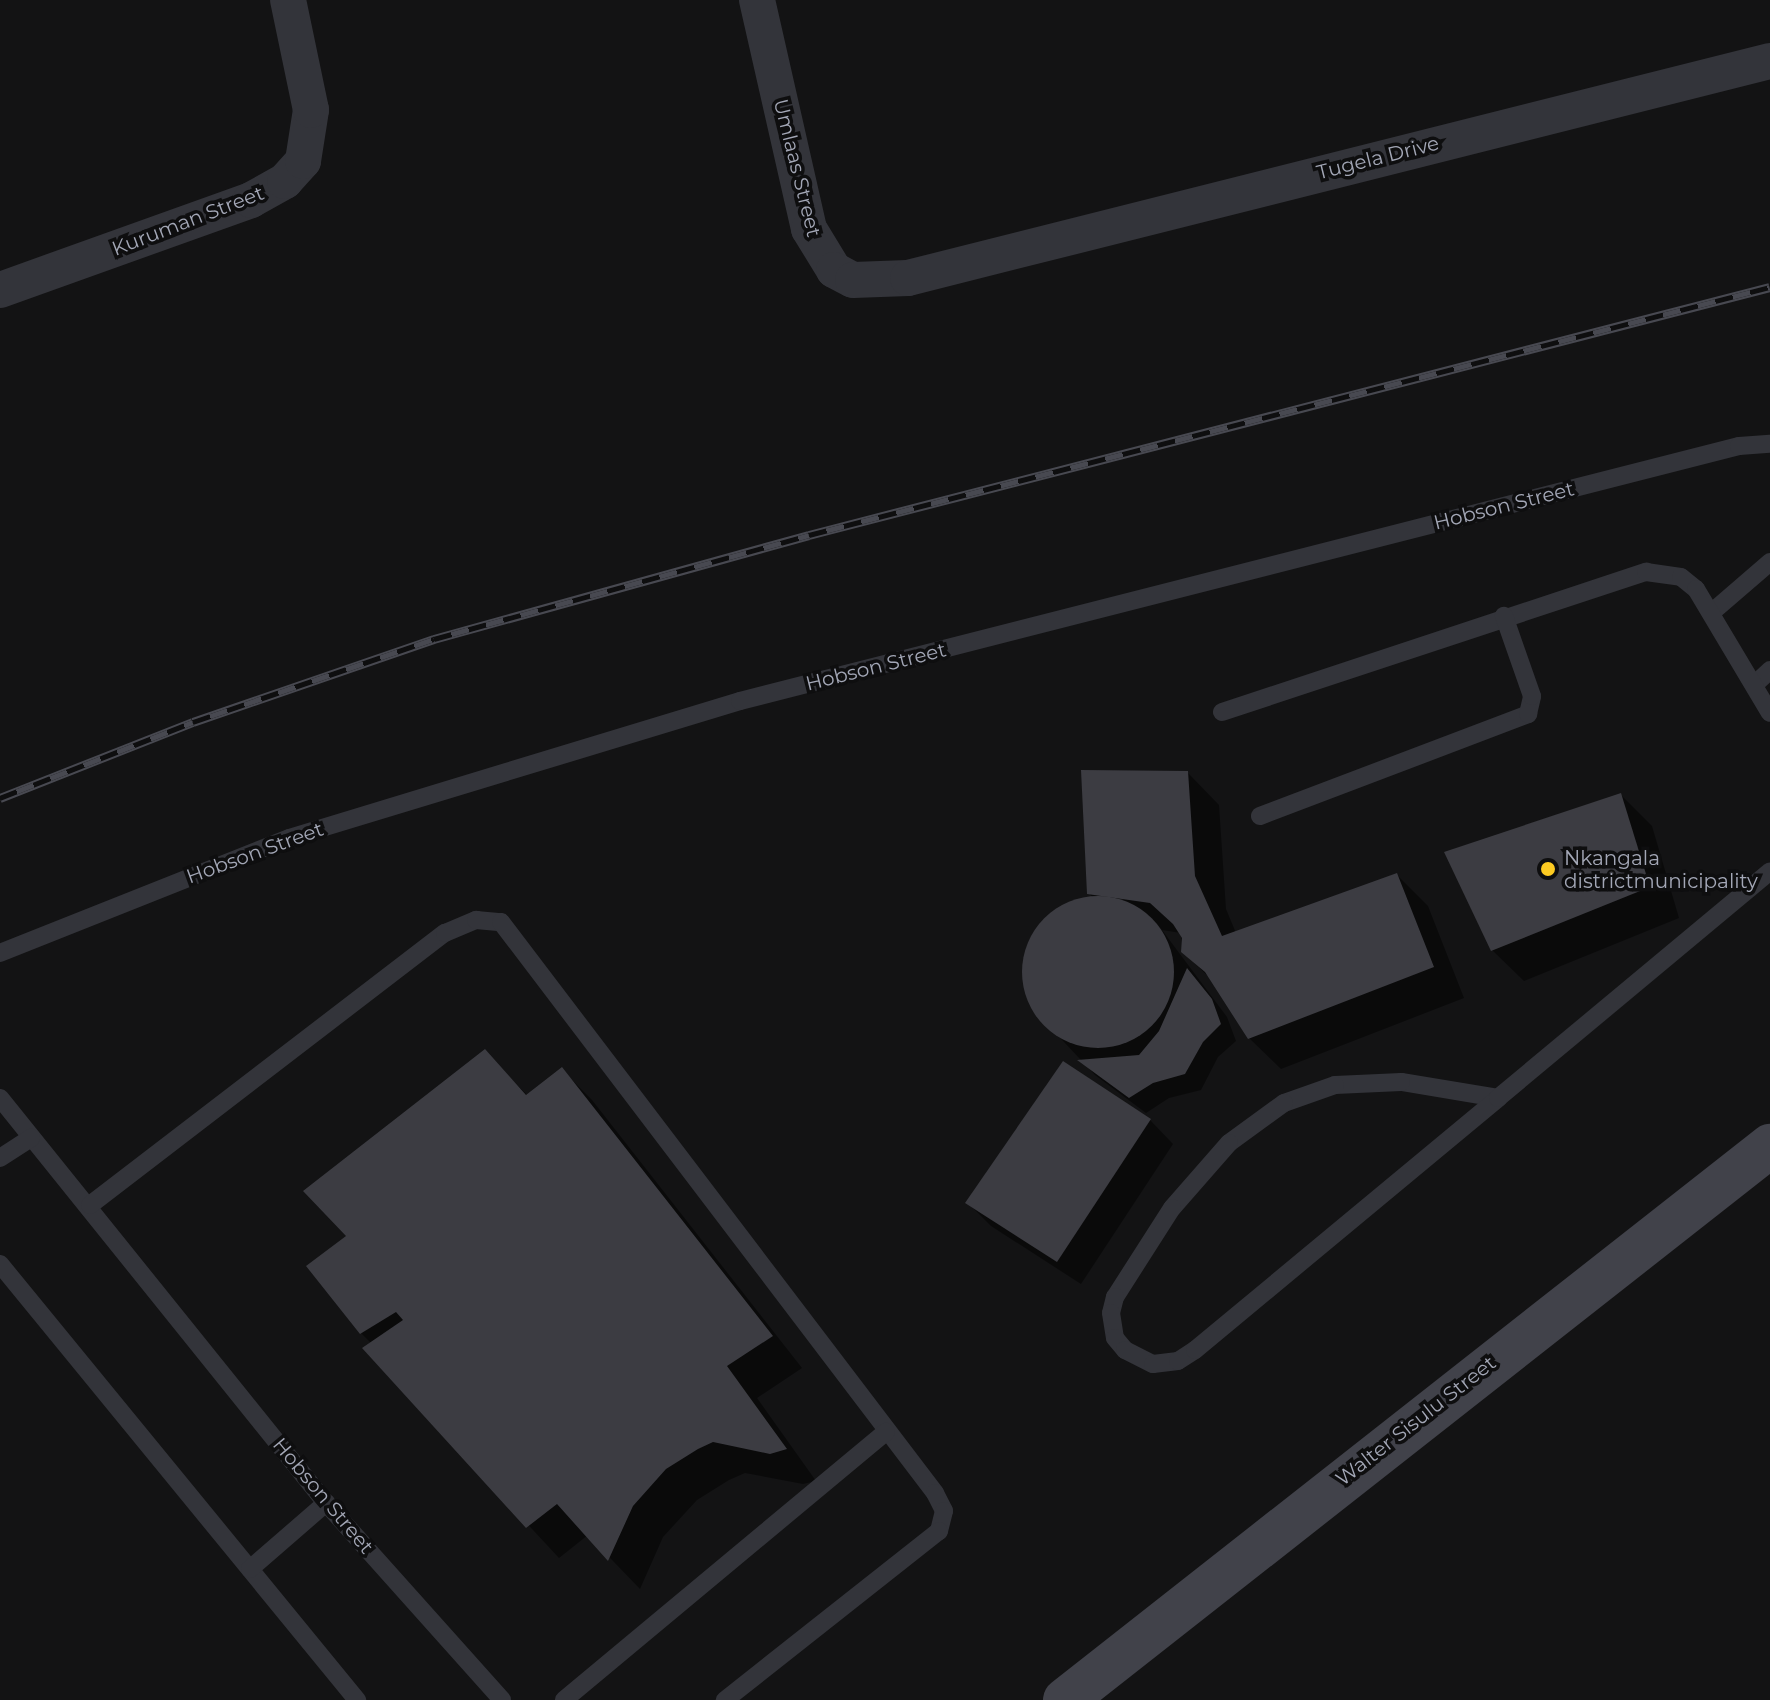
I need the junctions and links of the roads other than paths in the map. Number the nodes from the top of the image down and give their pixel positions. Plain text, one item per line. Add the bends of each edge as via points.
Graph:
1 (288, 0) edge
2 (757, 0) edge
3 (1770, 61) edge
4 (987, 258) joint
5 (0, 290) edge
6 (1770, 444) edge
7 (1770, 562) edge
8 (1711, 613) junction
9 (1504, 616) junction
10 (1770, 670) edge
11 (1754, 685) junction
12 (1222, 712) dead end
13 (1770, 713) edge
14 (1260, 816) dead end
15 (1770, 871) edge
16 (0, 953) edge
17 (0, 1098) edge
18 (1498, 1098) junction
19 (31, 1138) junction
20 (1770, 1146) edge
21 (0, 1158) edge
22 (90, 1205) junction
23 (0, 1264) edge
24 (886, 1432) junction
25 (326, 1503) junction
26 (250, 1569) junction
27 (357, 1700) edge
28 (502, 1700) edge
29 (564, 1700) edge
30 (725, 1700) edge
31 (1065, 1700) edge

1 - 5 street, Kuruman Street via 311,110 303,161 285,181 251,200
2 - 4 street, Umlaas Street via 809,229 834,270 853,280 876,281
3 - 4 street, Tugela Drive
6 - 16 lane, Hobson Street via 1724,449 740,701 289,838
7 - 8 lane
8 - 9 lane via 1681,577 1646,572
8 - 11 lane
9 - 12 lane
9 - 14 lane via 1532,696 1528,714
10 - 11 lane
11 - 13 lane
15 - 18 lane
17 - 19 lane, Hobson Street
18 - 18 lane via 1178,1361 1141,1360 1115,1338 1115,1297 1172,1208 1229,1143 1284,1103 1335,1085 1401,1082
19 - 21 lane
19 - 22 lane, Hobson Street
20 - 31 main road, Walter Sisulu Street
22 - 24 lane via 445,933 476,920 501,922
22 - 25 lane, Hobson Street
23 - 26 lane
24 - 29 lane
24 - 30 lane via 941,1503 939,1531
25 - 26 lane
25 - 28 lane, Hobson Street
26 - 27 lane

